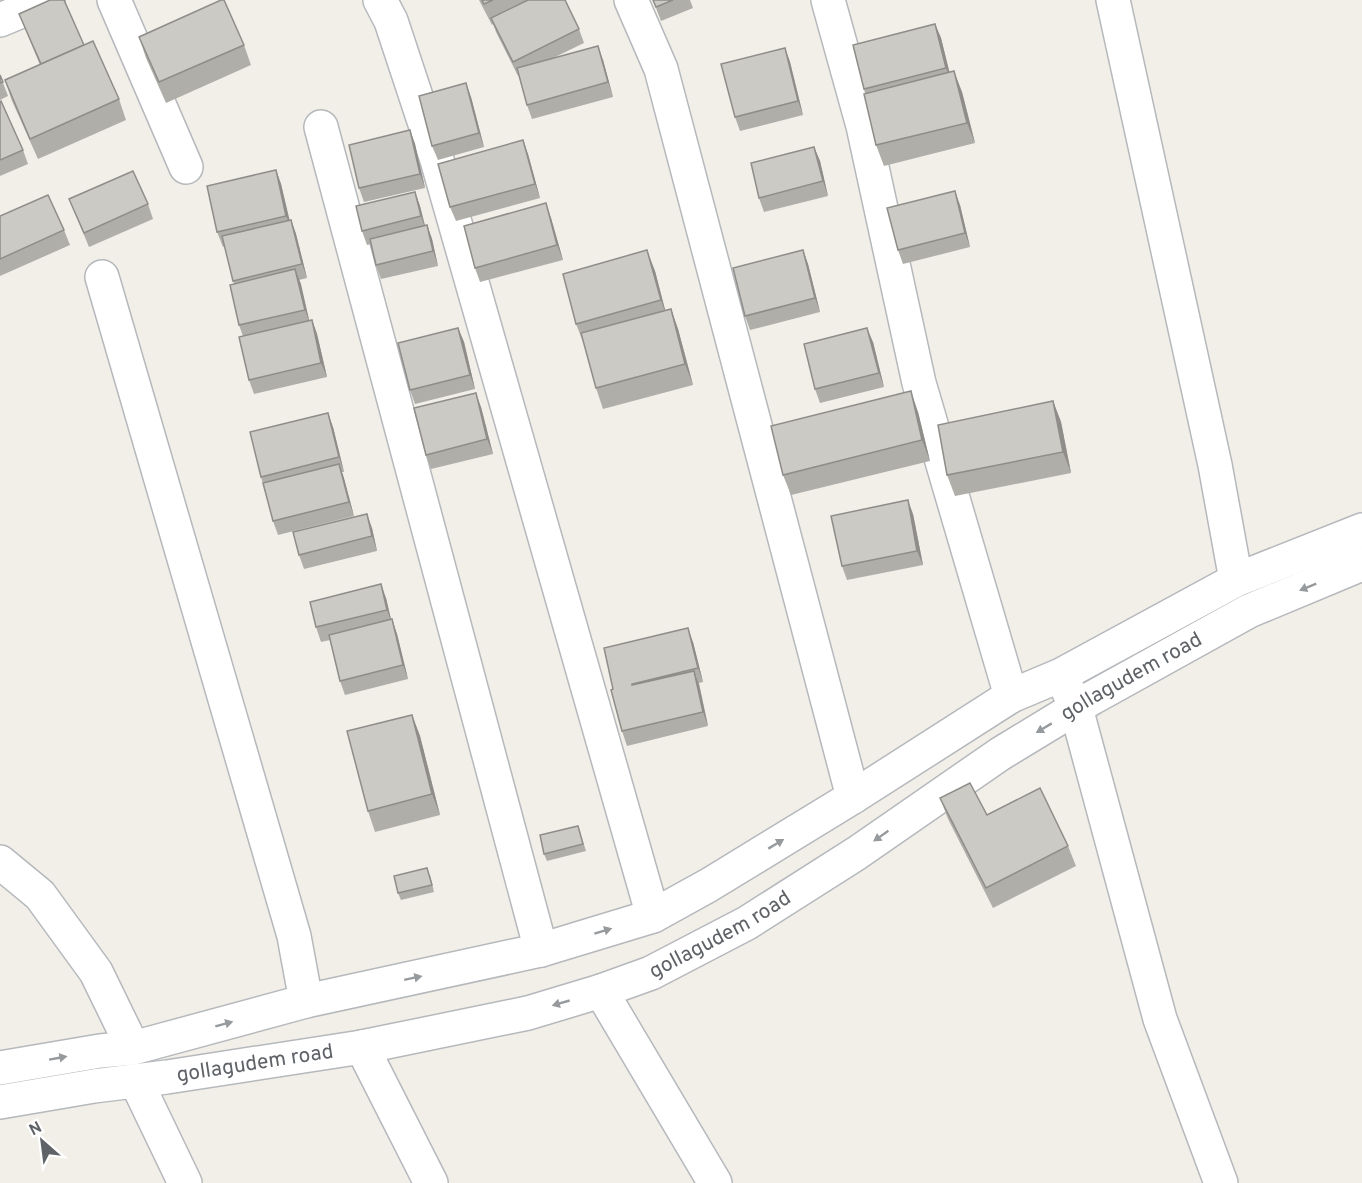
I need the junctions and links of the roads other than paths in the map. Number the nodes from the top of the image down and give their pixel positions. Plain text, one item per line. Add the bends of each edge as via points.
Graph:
1 (48, 0) edge
2 (114, 0) edge
3 (380, 0) edge
4 (631, 0) edge
5 (828, 0) edge
6 (1113, 0) edge
7 (0, 20) edge
8 (321, 127) dead end
9 (186, 167) dead end
10 (102, 277) dead end
11 (1362, 530) edge
12 (1362, 564) edge
13 (1236, 580) junction
14 (1061, 675) junction
15 (1011, 696) junction
16 (1076, 708) junction
17 (853, 797) junction
18 (0, 862) edge
19 (653, 916) junction
20 (541, 950) junction
21 (602, 991) junction
22 (306, 1001) junction
23 (362, 1047) junction
24 (133, 1048) junction
25 (0, 1068) edge
26 (136, 1081) junction
27 (0, 1102) edge
28 (185, 1183) edge
29 (431, 1183) edge
30 (715, 1183) edge
31 (1221, 1183) edge

1 - 7 street
2 - 9 street
3 - 19 street via 392,21 436,160
4 - 17 street via 661,69
5 - 15 street via 862,126 919,382
6 - 13 street via 1215,465
8 - 20 street
10 - 22 street via 294,936
11 - 13 street, gollagudem road
12 -> 16 street, gollagudem road via 1249,611
13 - 14 street, gollagudem road
14 - 15 street, gollagudem road
14 - 16 street
15 - 17 street, gollagudem road
16 -> 21 street, gollagudem road via 747,922 651,972
16 - 31 street via 1160,1018
19 -> 17 street, gollagudem road
18 - 24 street via 40,895 89,962
20 -> 19 street, gollagudem road
22 -> 20 street, gollagudem road
21 -> 23 street, gollagudem road via 528,1013
21 - 30 street
24 -> 22 street, gollagudem road
23 - 26 street, gollagudem road
23 - 29 street
25 -> 24 street, gollagudem road
26 - 27 street, gollagudem road
26 - 28 street

